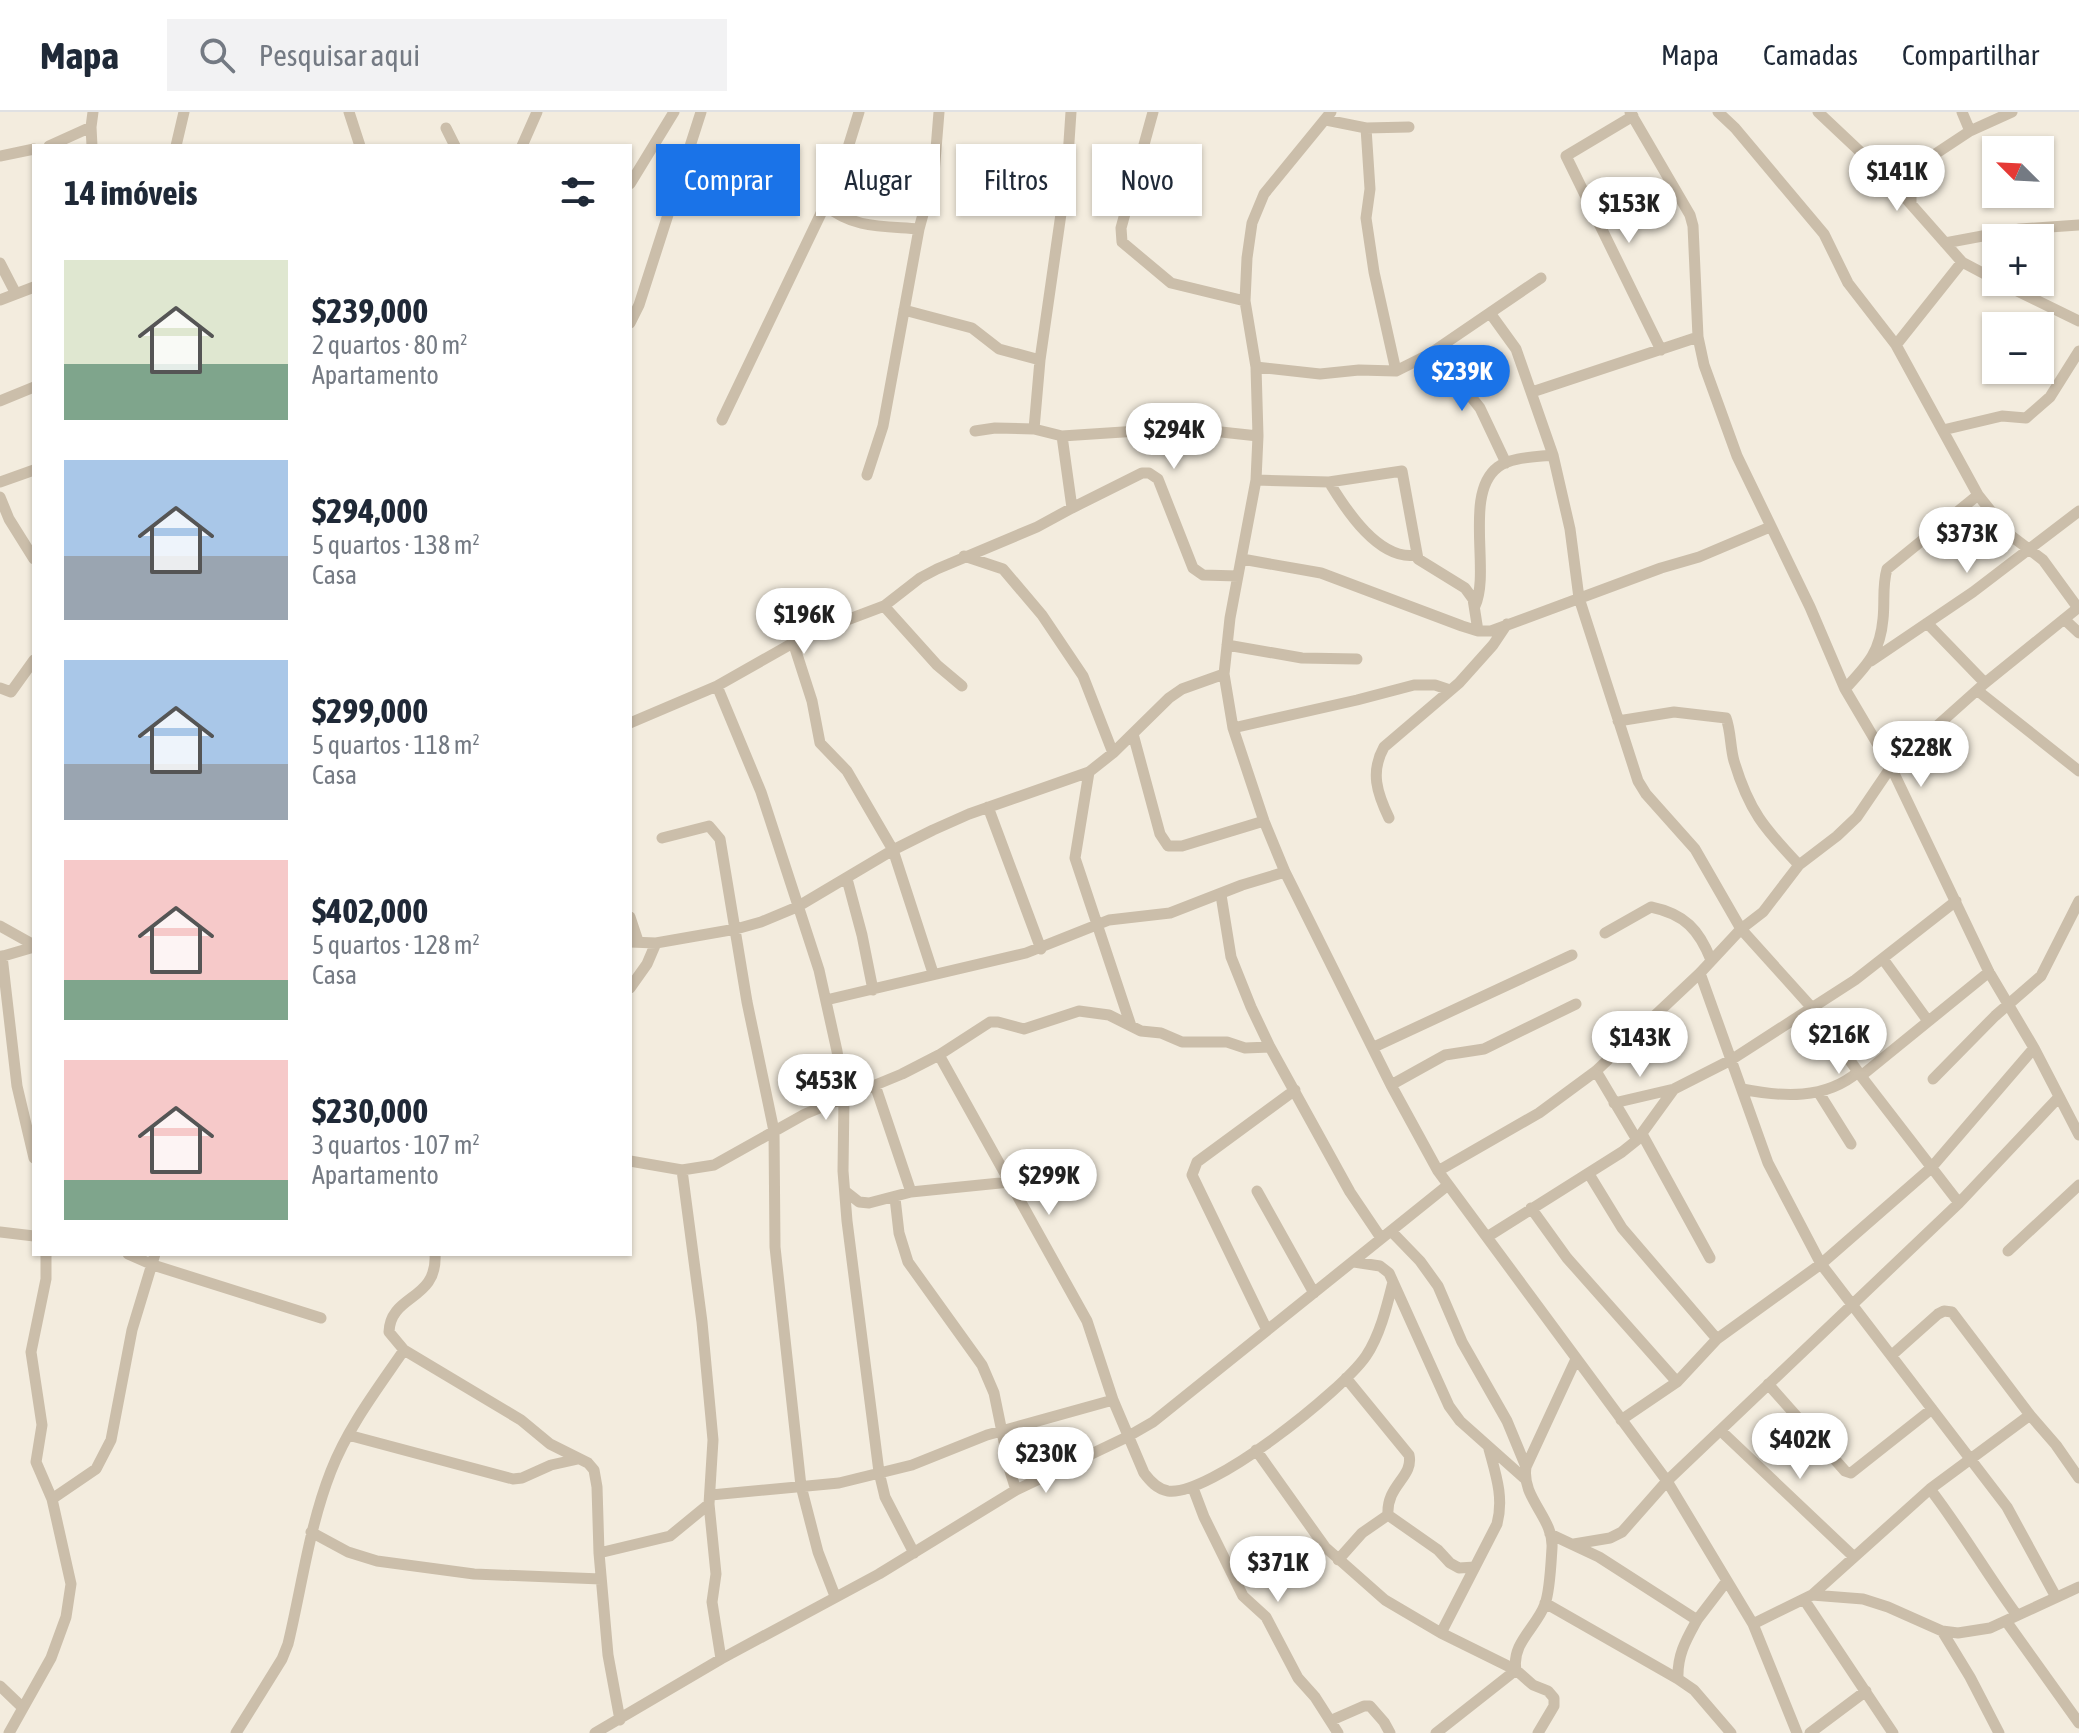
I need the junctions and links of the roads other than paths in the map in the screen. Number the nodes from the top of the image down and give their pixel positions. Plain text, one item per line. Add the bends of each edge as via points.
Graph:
1 (93, 112) edge
2 (184, 112) edge
3 (349, 112) edge
4 (537, 112) edge
5 (674, 112) edge
6 (701, 112) edge
7 (859, 112) edge
8 (939, 112) edge
9 (1071, 112) edge
10 (1153, 112) edge
11 (1718, 112) edge
12 (1818, 112) edge
13 (1962, 112) edge
14 (2012, 112) edge
15 (1632, 114) edge
16 (1329, 116) edge
17 (91, 127) junction
18 (1409, 127) dead end
19 (446, 128) dead end
20 (1366, 128) junction
21 (1970, 131) junction
22 (53, 144) edge
23 (92, 144) edge
24 (176, 144) edge
25 (359, 144) edge
26 (454, 144) edge
27 (523, 144) edge
28 (849, 144) edge
29 (32, 149) edge
30 (0, 156) edge
31 (1911, 170) junction
32 (1887, 177) junction
33 (632, 181) edge
34 (1911, 203) junction
35 (820, 216) edge
36 (838, 216) edge
37 (2079, 225) edge
38 (919, 229) junction
39 (1945, 243) junction
40 (1962, 262) junction
41 (0, 263) edge
42 (1982, 273) edge
43 (1541, 278) dead end
44 (32, 288) edge
45 (15, 292) junction
46 (2028, 296) edge
47 (0, 300) edge
48 (1245, 301) junction
49 (904, 310) junction
50 (1490, 313) junction
51 (632, 319) edge
52 (2079, 321) edge
53 (1698, 337) junction
54 (1896, 345) junction
55 (1661, 350) junction
56 (2079, 351) edge
57 (1428, 355) junction
58 (1040, 360) junction
59 (1256, 367) junction
60 (1396, 371) junction
61 (32, 388) edge
62 (1532, 392) junction
63 (0, 401) edge
64 (722, 420) dead end
65 (1034, 429) junction
66 (1943, 430) junction
67 (975, 431) dead end
68 (1062, 436) junction
69 (1258, 436) junction
70 (1553, 455) junction
71 (1506, 463) junction
72 (32, 471) edge
73 (867, 475) dead end
74 (1256, 480) junction
75 (0, 482) edge
76 (1329, 482) junction
77 (1978, 495) junction
78 (0, 497) edge
79 (1072, 508) junction
80 (2079, 511) edge
81 (4, 523) edge
82 (1770, 527) junction
83 (2029, 547) junction
84 (1416, 555) junction
85 (964, 556) junction
86 (32, 557) edge
87 (1242, 559) junction
88 (1238, 576) junction
89 (1579, 598) junction
90 (884, 606) junction
91 (1475, 606) junction
92 (2078, 607) edge
93 (2064, 619) junction
94 (1927, 623) junction
95 (1507, 624) junction
96 (1478, 631) junction
97 (2079, 633) edge
98 (793, 642) junction
99 (1227, 645) junction
100 (1357, 659) dead end
101 (1871, 661) junction
102 (32, 663) edge
103 (1224, 674) junction
104 (717, 686) junction
105 (962, 686) dead end
106 (1982, 687) junction
107 (0, 688) edge
108 (1845, 689) junction
109 (1450, 690) junction
110 (1618, 721) junction
111 (632, 722) edge
112 (1233, 728) junction
113 (1133, 734) junction
114 (1113, 753) junction
115 (1891, 767) junction
116 (2079, 771) edge
117 (1089, 772) junction
118 (988, 807) junction
119 (1389, 818) dead end
120 (1264, 821) junction
121 (662, 838) dead end
122 (893, 850) junction
123 (1799, 865) junction
124 (1285, 872) junction
125 (847, 879) junction
126 (1221, 895) junction
127 (1956, 901) junction
128 (2079, 901) edge
129 (797, 907) junction
130 (0, 926) edge
131 (1096, 926) junction
132 (736, 929) junction
133 (1741, 929) junction
134 (1605, 933) dead end
135 (634, 942) edge
136 (656, 943) junction
137 (32, 945) edge
138 (32, 947) edge
139 (1041, 949) junction
140 (1572, 955) dead end
141 (1, 956) edge
142 (1883, 959) junction
143 (1711, 960) junction
144 (1989, 972) junction
145 (933, 973) junction
146 (1700, 973) junction
147 (632, 985) edge
148 (873, 990) junction
149 (826, 1000) junction
150 (1576, 1004) dead end
151 (2008, 1005) junction
152 (1813, 1009) junction
153 (1928, 1021) junction
154 (1131, 1026) junction
155 (1270, 1047) junction
156 (1374, 1047) junction
157 (2034, 1048) junction
158 (939, 1055) junction
159 (1731, 1060) junction
160 (1596, 1071) junction
161 (1859, 1074) junction
162 (1933, 1079) dead end
163 (875, 1085) junction
164 (1391, 1085) junction
165 (1674, 1089) junction
166 (1742, 1089) junction
167 (1295, 1090) junction
168 (1819, 1093) junction
169 (844, 1097) junction
170 (2059, 1097) junction
171 (1614, 1103) junction
172 (31, 1131) edge
173 (774, 1131) junction
174 (2079, 1135) edge
175 (1639, 1137) junction
176 (1851, 1144) dead end
177 (632, 1161) edge
178 (1931, 1168) junction
179 (682, 1170) junction
180 (1438, 1171) junction
181 (1589, 1174) junction
182 (1010, 1182) junction
183 (1448, 1185) junction
184 (2079, 1185) edge
185 (845, 1191) junction
186 (1257, 1191) dead end
187 (911, 1192) junction
188 (895, 1198) junction
189 (1959, 1203) junction
190 (1531, 1208) junction
191 (0, 1232) edge
192 (1386, 1234) junction
193 (32, 1236) edge
194 (1487, 1237) junction
195 (2008, 1251) dead end
196 (46, 1256) edge
197 (435, 1256) edge
198 (1710, 1258) dead end
199 (154, 1259) edge
200 (1354, 1262) junction
201 (1821, 1264) junction
202 (1393, 1282) junction
203 (1314, 1293) junction
204 (1851, 1305) junction
205 (321, 1318) dead end
206 (1267, 1330) junction
207 (1717, 1339) junction
208 (404, 1350) junction
209 (1892, 1355) junction
210 (1576, 1359) junction
211 (1346, 1378) junction
212 (1677, 1382) junction
213 (1768, 1384) junction
214 (1113, 1400) junction
215 (1932, 1409) junction
216 (2030, 1415) junction
217 (1621, 1420) junction
218 (1002, 1431) junction
219 (1721, 1431) junction
220 (348, 1435) junction
221 (1127, 1437) junction
222 (1489, 1447) junction
223 (1256, 1450) junction
224 (1972, 1458) junction
225 (579, 1459) junction
226 (879, 1472) junction
227 (1525, 1473) junction
228 (2079, 1478) edge
229 (1667, 1481) junction
230 (801, 1486) junction
231 (1193, 1488) junction
232 (1930, 1489) junction
233 (1016, 1490) junction
234 (52, 1499) junction
235 (710, 1500) junction
236 (1388, 1515) junction
237 (311, 1532) junction
238 (1550, 1534) junction
239 (1574, 1544) junction
240 (599, 1553) junction
241 (914, 1553) junction
242 (1854, 1557) junction
243 (1338, 1560) junction
244 (1475, 1567) junction
245 (601, 1579) junction
246 (1726, 1582) junction
247 (2079, 1587) edge
248 (835, 1596) junction
249 (2056, 1597) junction
250 (1809, 1598) junction
251 (1545, 1603) junction
252 (2011, 1617) junction
253 (1697, 1620) junction
254 (1753, 1624) junction
255 (1942, 1631) junction
256 (1441, 1633) junction
257 (721, 1659) junction
258 (1516, 1670) junction
259 (1678, 1679) junction
260 (0, 1686) edge
261 (1866, 1691) junction
262 (22, 1707) junction
263 (620, 1720) junction
264 (1332, 1720) junction
265 (2079, 1723) edge
266 (9, 1733) edge
267 (236, 1733) edge
268 (595, 1733) edge
269 (1338, 1733) edge
270 (1390, 1733) edge
271 (1436, 1733) edge
272 (1538, 1733) edge
273 (1731, 1733) edge
274 (1797, 1733) edge
275 (1811, 1733) edge
276 (1893, 1733) edge
277 (1999, 1733) edge

1 - 17 street
2 - 24 street
3 - 25 street
4 - 27 street
5 - 33 street
6 - 51 street
7 - 28 street
8 - 38 street via 934,174
9 - 58 street
10 - 48 street via 1121,228 1122,242 1171,283
11 - 54 street via 1824,234 1848,283
12 - 32 street
13 - 21 street
14 - 21 street
15 - 53 street via 1690,215
15 - 55 street via 1566,156
16 - 20 street
16 - 48 street via 1264,194 1252,223
17 - 22 street
17 - 23 street
18 - 20 street
19 - 26 street
20 - 60 street via 1366,218
21 - 31 street
29 - 30 street
31 - 32 street
31 - 34 street
32 - 34 street
34 - 39 street
35 - 64 street
36 - 38 street via 854,223
37 - 39 street
38 - 49 street
39 - 40 street
40 - 42 street
40 - 54 street
41 - 45 street
43 - 50 street
44 - 45 street
45 - 47 street
46 - 52 street
48 - 59 street
49 - 58 street via 972,328 999,349
49 - 73 street via 883,426
50 - 57 street
50 - 62 street via 1516,349
53 - 55 street
53 - 82 street via 1728,432
54 - 66 street
55 - 62 street
56 - 66 street via 2050,397 2026,418 2002,416
57 - 60 street
57 - 71 street via 1480,408
58 - 65 street
59 - 60 street via 1320,374
59 - 69 street
61 - 63 street
62 - 70 street
65 - 67 street
65 - 68 street
66 - 77 street
68 - 69 street via 1184,428
68 - 79 street
69 - 74 street
70 - 71 street
70 - 89 street
71 - 91 street via 1494,470 1483,495
72 - 75 street
74 - 76 street
74 - 87 street
76 - 84 street via 1370,536 1400,556
76 - 84 street via 1402,471
77 - 83 street via 2010,535
77 - 101 street via 1887,569 1883,619
78 - 81 street
79 - 85 street
79 - 88 street via 1142,473 1154,475 1193,568 1203,575
80 - 83 street
81 - 86 street
82 - 89 street
82 - 108 street
83 - 92 street
83 - 94 street
84 - 91 street via 1422,565 1459,582
85 - 90 street via 920,578
85 - 114 street via 1003,569 1042,615 1083,676
87 - 88 street
87 - 96 street via 1321,573
88 - 99 street
89 - 95 street
89 - 110 street
90 - 98 street
90 - 105 street
91 - 96 street
92 - 93 street
93 - 97 street
93 - 106 street
94 - 101 street
94 - 106 street
95 - 96 street
95 - 109 street
98 - 104 street
98 - 122 street via 820,743 847,771
99 - 100 street via 1302,658
99 - 103 street
101 - 108 street
102 - 107 street via 11,692
103 - 112 street
103 - 113 street via 1182,689
104 - 111 street
104 - 129 street via 761,792
106 - 115 street
106 - 116 street
108 - 115 street
109 - 112 street via 1414,685
109 - 119 street via 1394,737 1377,759 1376,787
110 - 123 street via 1674,712 1726,718 1742,789 1754,814
110 - 133 street via 1638,781 1695,849
112 - 120 street
113 - 114 street
113 - 120 street via 1160,834 1168,846
114 - 117 street
115 - 123 street via 1857,817
115 - 127 street
117 - 118 street
117 - 131 street via 1074,849
118 - 122 street
118 - 139 street
120 - 124 street
121 - 132 street via 709,826 717,832
122 - 125 street
122 - 145 street
123 - 133 street via 1763,912
124 - 126 street
124 - 156 street
125 - 129 street
125 - 148 street
126 - 131 street via 1170,913
126 - 155 street via 1231,957
127 - 142 street
127 - 144 street
128 - 151 street via 2041,976
129 - 132 street
129 - 149 street
130 - 137 street
131 - 139 street
131 - 154 street
132 - 136 street
132 - 173 street
133 - 143 street
133 - 152 street
134 - 143 street via 1651,907 1663,910 1696,930
135 - 136 street
136 - 147 street
138 - 141 street
139 - 145 street
140 - 156 street
141 - 172 street via 17,1086
142 - 152 street
142 - 153 street
143 - 146 street
144 - 151 street
144 - 153 street
145 - 148 street
146 - 159 street
146 - 160 street
148 - 149 street
149 - 169 street
150 - 164 street via 1484,1049 1445,1055
151 - 157 street
151 - 162 street
152 - 159 street
152 - 161 street
153 - 161 street
154 - 155 street via 1182,1042
154 - 158 street via 1109,1015 1079,1011 1024,1029 990,1022
155 - 167 street
156 - 164 street
157 - 170 street
157 - 178 street
158 - 163 street
158 - 182 street
159 - 165 street
159 - 166 street
160 - 171 street
160 - 180 street via 1539,1113
161 - 168 street
161 - 178 street
163 - 169 street
163 - 187 street
164 - 180 street
165 - 171 street
165 - 175 street
166 - 168 street
166 - 201 street via 1768,1163
167 - 192 street via 1350,1192
167 - 206 street via 1197,1162 1192,1175
168 - 176 street
169 - 173 street
169 - 185 street
170 - 174 street
170 - 189 street
171 - 175 street
173 - 179 street via 714,1165
173 - 230 street via 775,1247
175 - 181 street
175 - 198 street
177 - 179 street
178 - 189 street
178 - 201 street
179 - 235 street via 713,1440
180 - 183 street
181 - 190 street
181 - 207 street via 1622,1228
182 - 187 street
182 - 214 street via 1087,1321
183 - 192 street
183 - 194 street
184 - 195 street
185 - 188 street via 863,1203
185 - 226 street
186 - 203 street
187 - 188 street
188 - 218 street via 908,1262 982,1365
189 - 204 street
190 - 194 street
190 - 212 street via 1567,1258
191 - 193 street
192 - 200 street
192 - 227 street via 1420,1261 1438,1286 1462,1342 1507,1421
194 - 210 street
196 - 234 street via 31,1352 42,1420 36,1462
197 - 208 street via 430,1281 389,1323 389,1332
199 - 205 street
199 - 234 street via 132,1330 111,1440 96,1469
200 - 202 street via 1380,1266
200 - 203 street
201 - 204 street
201 - 207 street
202 - 211 street via 1367,1355
202 - 222 street via 1449,1406
203 - 206 street
204 - 209 street
204 - 213 street
206 - 221 street
207 - 212 street
208 - 220 street
208 - 225 street
209 - 215 street
209 - 216 street via 1938,1314 1952,1312
210 - 217 street
210 - 227 street
211 - 223 street via 1307,1415
211 - 236 street via 1409,1455 1406,1472 1387,1502
212 - 217 street
213 - 215 street via 1851,1473
213 - 219 street
214 - 218 street
214 - 221 street
215 - 224 street
216 - 224 street
216 - 228 street
217 - 229 street
218 - 226 street
218 - 233 street
219 - 229 street
219 - 242 street
220 - 225 street via 513,1479
220 - 237 street
221 - 231 street via 1152,1483 1166,1491
221 - 233 street
222 - 227 street
222 - 244 street via 1500,1511
223 - 231 street
223 - 243 street
224 - 232 street
224 - 249 street via 2007,1507
225 - 240 street via 597,1477
226 - 230 street
226 - 241 street via 885,1497
227 - 238 street via 1526,1487
229 - 239 street via 1622,1532
229 - 246 street
230 - 235 street
230 - 248 street
231 - 264 street via 1243,1596 1266,1617 1298,1678
232 - 242 street
232 - 252 street via 1963,1533
233 - 241 street
234 - 262 street via 70,1597 51,1658
235 - 240 street via 670,1536
235 - 257 street via 716,1565 712,1602
236 - 243 street via 1352,1541
236 - 244 street via 1450,1563
237 - 245 street via 377,1561 474,1574
237 - 267 street via 288,1644
238 - 239 street
238 - 251 street
239 - 253 street
240 - 245 street
241 - 248 street
242 - 250 street
243 - 256 street via 1385,1600
244 - 256 street
245 - 263 street
246 - 253 street
246 - 254 street
247 - 249 street
248 - 257 street
249 - 252 street
250 - 254 street
250 - 255 street via 1863,1599
250 - 261 street
251 - 258 street via 1517,1650
251 - 259 street
252 - 255 street via 1975,1632
252 - 265 street
253 - 259 street via 1677,1662
254 - 274 street
255 - 277 street
256 - 258 street
257 - 263 street
258 - 271 street
258 - 272 street via 1554,1698
259 - 273 street
260 - 262 street
261 - 275 street
261 - 276 street
262 - 266 street
263 - 268 street
264 - 269 street
264 - 270 street via 1370,1706

